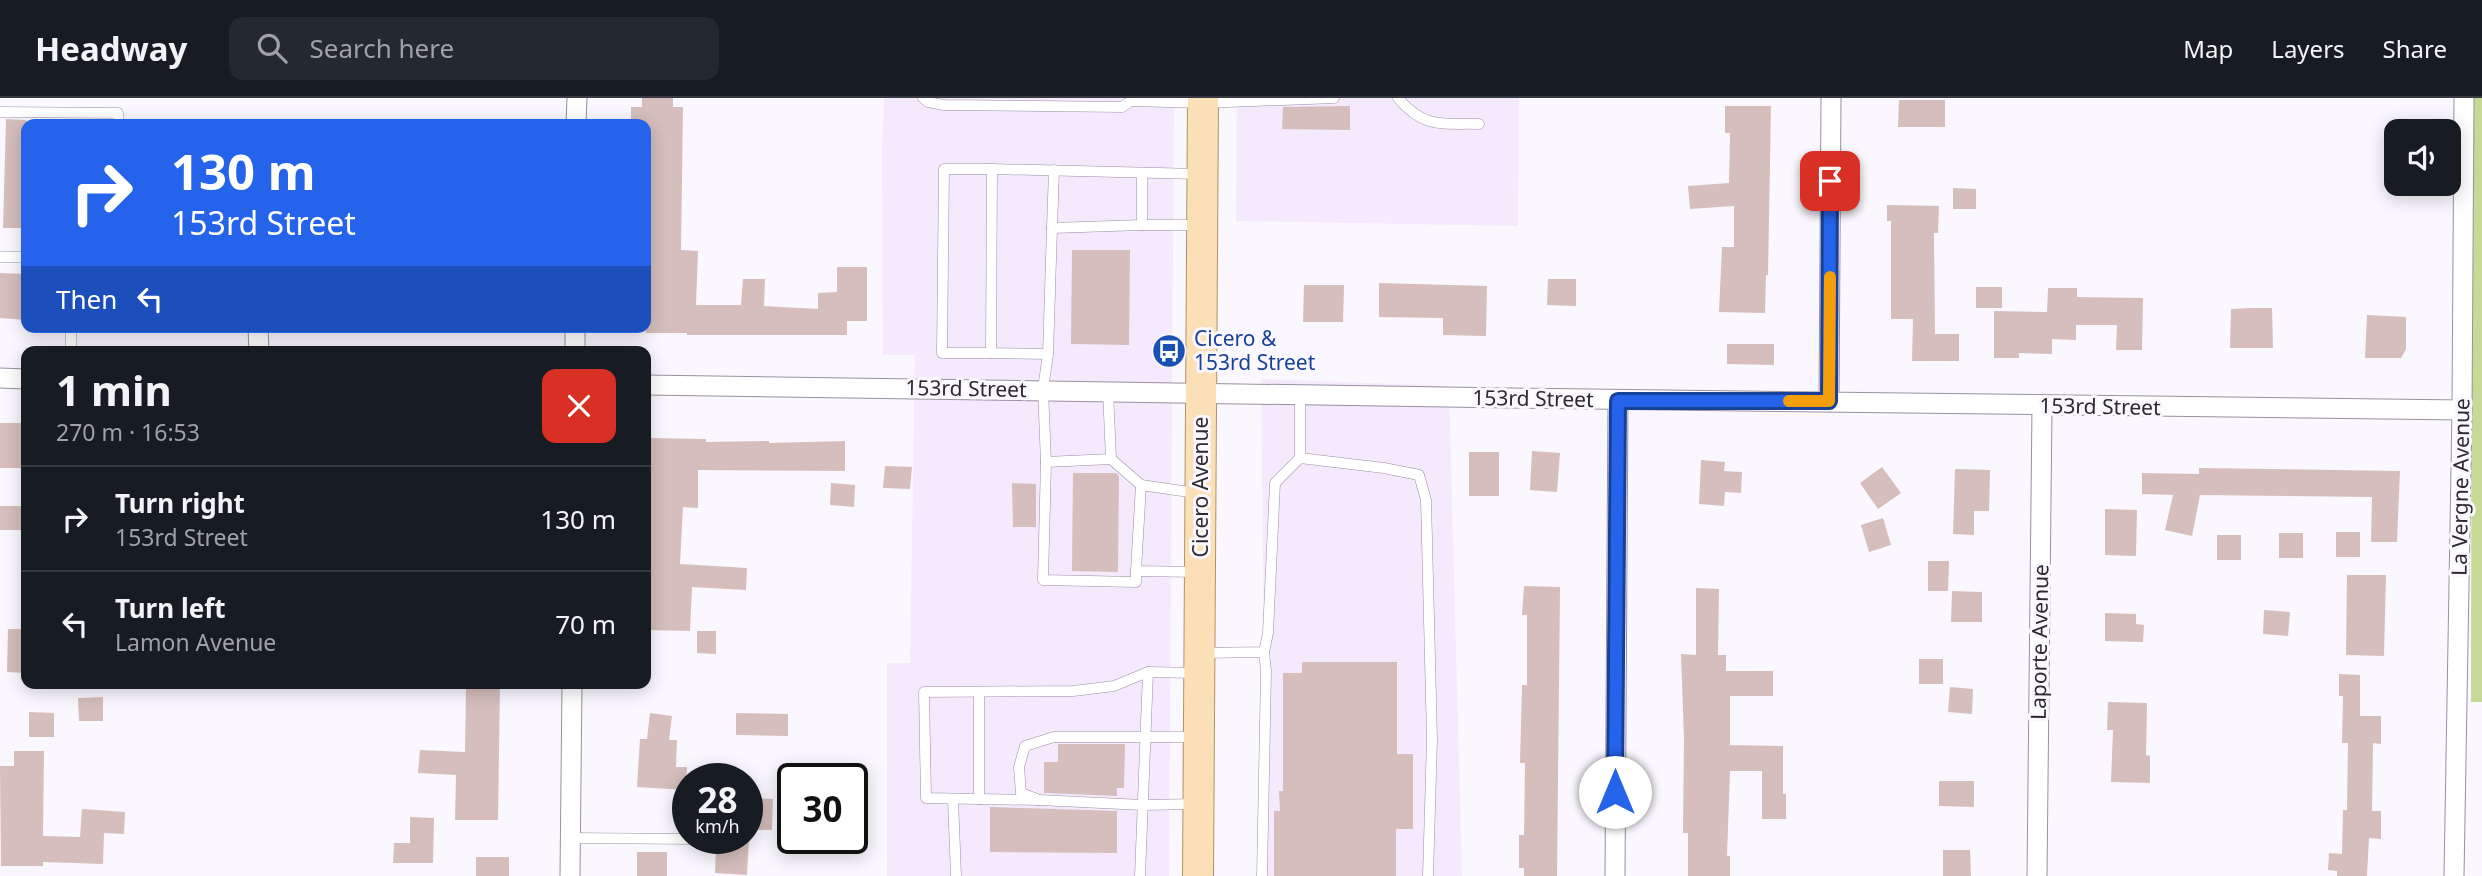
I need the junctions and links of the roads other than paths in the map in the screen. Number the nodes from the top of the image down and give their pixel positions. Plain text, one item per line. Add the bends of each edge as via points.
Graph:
1 (577, 98) edge
2 (923, 98) edge
3 (1334, 98) edge
4 (1398, 98) edge
5 (1831, 98) edge
6 (2464, 98) edge
7 (1131, 99) edge
8 (1203, 101) edge
9 (0, 112) edge
10 (119, 119) edge
11 (576, 119) edge
12 (1479, 124) dead end
13 (992, 169) junction
14 (1054, 170) junction
15 (1142, 173) junction
16 (1203, 174) junction
17 (1142, 225) junction
18 (1203, 226) junction
19 (1052, 229) junction
20 (0, 257) edge
21 (21, 257) edge
22 (991, 353) junction
23 (1048, 354) junction
24 (0, 378) edge
25 (21, 379) edge
26 (651, 385) edge
27 (1043, 389) junction
28 (1108, 390) junction
29 (1201, 391) junction
30 (1300, 394) junction
31 (1618, 401) junction
32 (1829, 401) junction
33 (2042, 407) junction
34 (2462, 410) junction
35 (1300, 458) junction
36 (1111, 459) junction
37 (1046, 462) junction
38 (1141, 485) junction
39 (1201, 493) junction
40 (1136, 571) junction
41 (1200, 572) junction
42 (1264, 652) junction
43 (1199, 663) junction
44 (1148, 672) junction
45 (572, 689) edge
46 (979, 692) junction
47 (1146, 737) junction
48 (1199, 737) junction
49 (953, 799) junction
50 (979, 799) junction
51 (1039, 800) junction
52 (1198, 804) junction
53 (1143, 805) junction
54 (570, 838) junction
55 (672, 839) edge
56 (570, 876) edge
57 (956, 876) edge
58 (1140, 876) edge
59 (1198, 876) edge
60 (1262, 876) edge
61 (1428, 876) edge
62 (1615, 876) edge
63 (2037, 876) edge
64 (2454, 876) edge

1 - 11 street
2 - 7 lane via 944,105 1122,107
3 - 8 lane
4 - 12 lane via 1427,122
5 - 32 street
6 - 34 street, La Vergne Avenue
7 - 8 lane
8 - 16 main road, Cicero Avenue
9 - 10 lane via 118,113
13 - 14 lane
13 - 22 lane
13 - 22 lane via 943,169 942,353
14 - 15 lane
14 - 19 lane
15 - 16 lane
15 - 17 lane
16 - 18 main road, Cicero Avenue
17 - 18 lane
17 - 19 lane
18 - 29 main road, Cicero Avenue
19 - 23 lane
20 - 21 lane
22 - 23 lane
23 - 27 lane
24 - 25 street
26 - 27 street, 153rd Street
27 - 28 street, 153rd Street
27 - 37 lane
28 - 29 street, 153rd Street
28 - 36 lane
29 - 30 street, 153rd Street
29 - 39 main road, Cicero Avenue
30 - 31 street, 153rd Street
30 - 35 lane
31 - 32 street, 153rd Street
31 - 62 street
32 - 33 street, 153rd Street
33 - 34 street, 153rd Street
33 - 63 street, Laporte Avenue
34 - 64 street, La Vergne Avenue
35 - 42 lane via 1275,483
35 - 61 lane via 1419,475 1426,500 1432,739
36 - 37 lane
36 - 38 lane
37 - 40 lane via 1043,580 1136,582
38 - 39 lane
38 - 40 lane
39 - 41 main road, Cicero Avenue
40 - 41 lane
41 - 43 main road, Cicero Avenue
42 - 43 lane
42 - 60 lane
43 - 44 lane
43 - 48 main road, Cicero Avenue
44 - 46 lane via 1114,686 1073,691
44 - 47 lane
45 - 54 street
46 - 49 lane via 924,692 926,798
46 - 50 lane
47 - 48 lane
47 - 51 lane via 1054,737 1025,746 1019,767 1021,793
47 - 53 lane
48 - 52 main road, Cicero Avenue
49 - 50 lane
49 - 57 lane
50 - 51 lane
51 - 53 lane
52 - 53 lane
52 - 59 main road, Cicero Avenue
53 - 58 lane
54 - 55 lane
54 - 56 street

